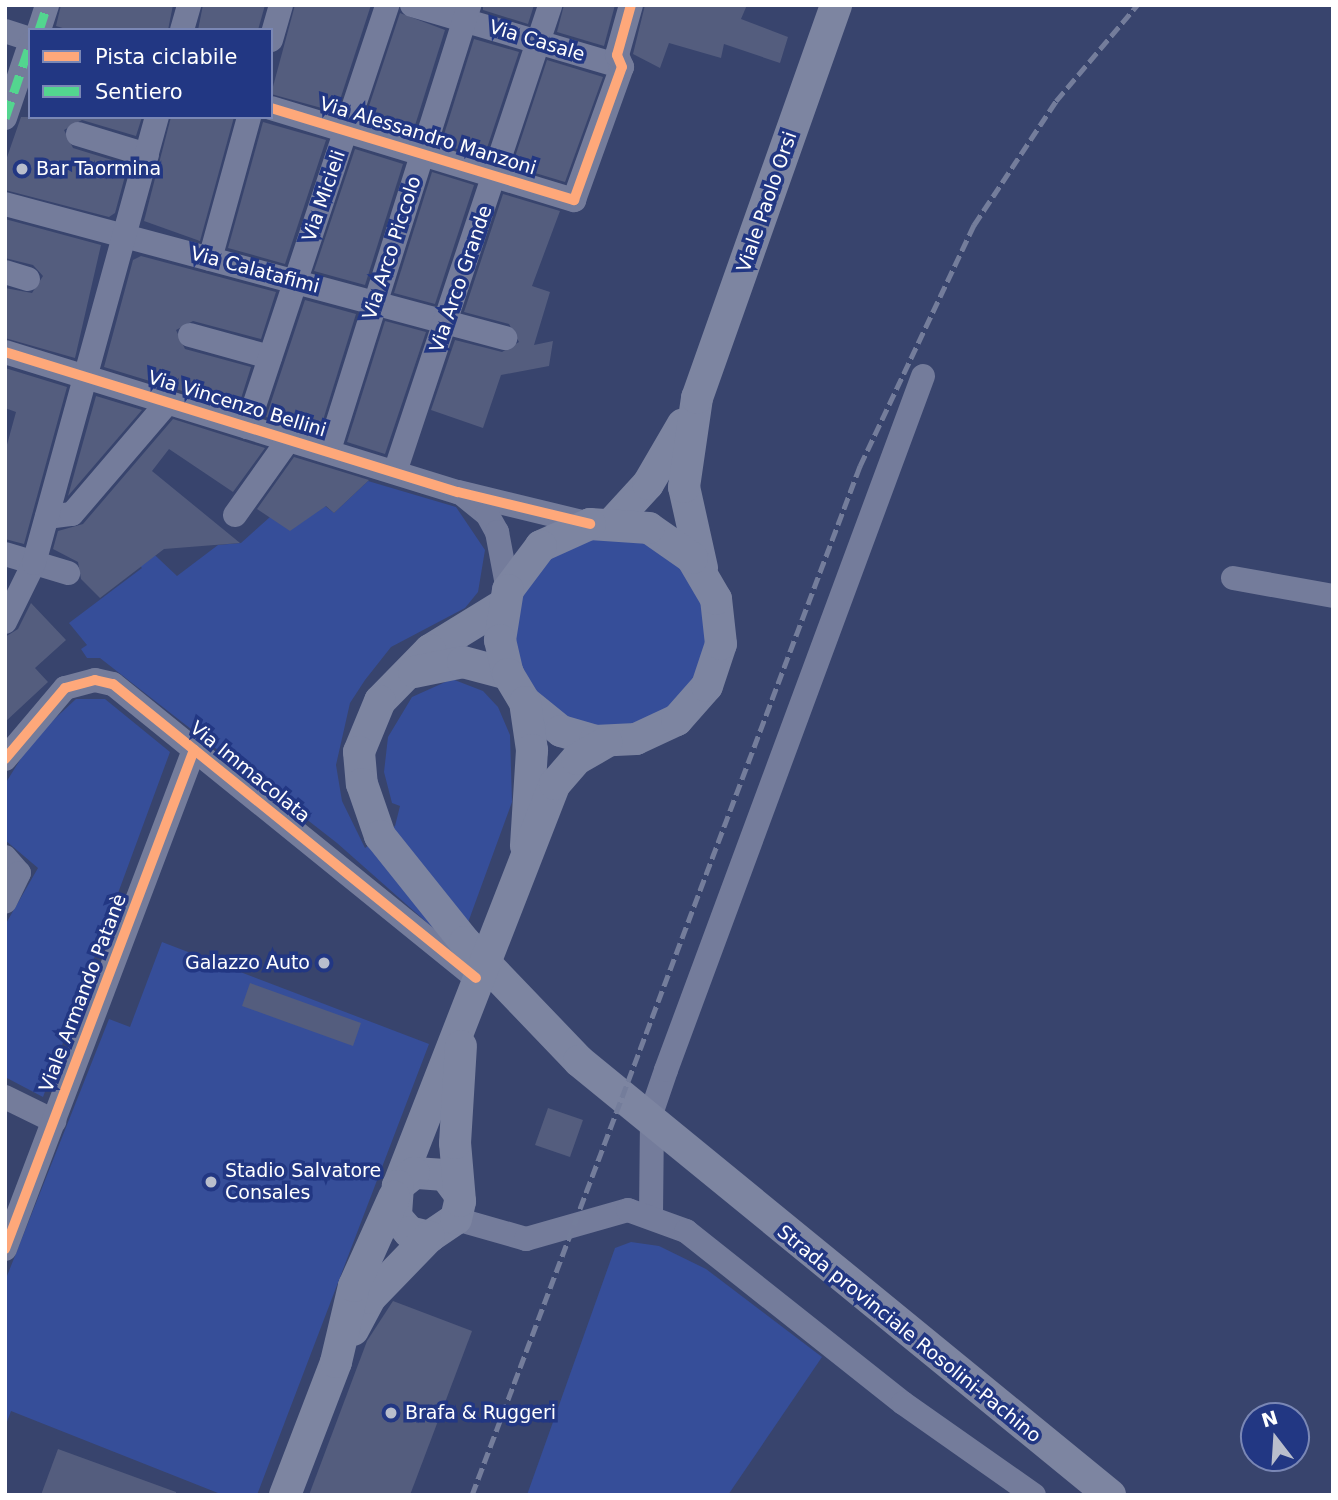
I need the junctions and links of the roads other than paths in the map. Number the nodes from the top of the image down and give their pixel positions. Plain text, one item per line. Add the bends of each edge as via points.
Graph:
1 (47, 5) edge
2 (189, 5) edge
3 (282, 5) edge
4 (387, 5) edge
5 (412, 5) edge
6 (550, 5) edge
7 (631, 5) edge
8 (836, 5) edge
9 (467, 12) edge
10 (40, 28) edge
11 (183, 28) edge
12 (5, 31) edge
13 (273, 34) edge
14 (28, 37) edge
15 (539, 43) junction
16 (28, 50) edge
17 (622, 67) junction
18 (273, 109) edge
19 (5, 117) edge
20 (156, 119) edge
21 (248, 119) edge
22 (347, 128) junction
23 (78, 134) dead end
24 (424, 152) junction
25 (147, 155) junction
26 (498, 173) junction
27 (5, 204) edge
28 (123, 233) junction
29 (210, 259) junction
30 (295, 280) junction
31 (374, 300) junction
32 (446, 323) junction
33 (190, 335) dead end
34 (505, 338) dead end
35 (5, 352) edge
36 (270, 357) junction
37 (923, 376) dead end
38 (87, 377) junction
39 (697, 398) junction
40 (168, 402) junction
41 (247, 427) junction
42 (289, 439) junction
43 (329, 450) junction
44 (395, 472) junction
45 (458, 492) junction
46 (235, 515) dead end
47 (47, 517) junction
48 (602, 522) junction
49 (5, 554) edge
50 (34, 563) junction
51 (704, 572) junction
52 (68, 573) dead end
53 (1233, 578) dead end
54 (1333, 596) edge
55 (506, 597) junction
56 (5, 622) edge
57 (508, 674) junction
58 (397, 680) junction
59 (525, 702) junction
60 (606, 742) junction
61 (194, 750) junction
62 (5, 759) edge
63 (526, 846) junction
64 (5, 857) edge
65 (5, 902) edge
66 (476, 978) junction
67 (463, 1013) junction
68 (5, 1097) edge
69 (54, 1121) junction
70 (396, 1192) junction
71 (457, 1205) junction
72 (651, 1214) junction
73 (10, 1218) edge
74 (429, 1237) junction
75 (5, 1248) edge
76 (336, 1362) junction
77 (285, 1495) edge
78 (1034, 1495) edge
79 (1110, 1495) edge

1 - 10 street
2 - 11 street
3 - 13 street
4 - 22 street, Via Micieli
5 - 9 street, Via Casale
6 - 15 street, Via Arco Grande
7 - 17 street via 618,55
8 - 39 main road, Viale Paolo Orsi
9 - 15 street, Via Casale
9 - 24 street, Via Arco Piccolo
12 - 14 street
15 - 17 street, Via Casale
15 - 26 street, Via Arco Grande
16 - 19 street
17 - 26 street, Via Alessandro Manzoni via 574,200
18 - 22 street, Via Alessandro Manzoni
20 - 25 street
21 - 29 street
22 - 24 street, Via Alessandro Manzoni
22 - 30 street, Via Micieli
23 - 25 street
24 - 26 street, Via Alessandro Manzoni
24 - 31 street, Via Arco Piccolo
25 - 28 street
26 - 32 street, Via Arco Grande
27 - 28 street, Via Calatafimi
28 - 29 street, Via Calatafimi
28 - 38 street
29 - 30 street, Via Calatafimi
30 - 31 street, Via Calatafimi
30 - 36 street, Via Micieli
31 - 32 street, Via Calatafimi
31 - 43 street, Via Arco Piccolo
32 - 34 street, Via Calatafimi
32 - 44 street, Via Arco Grande
33 - 36 street
35 - 38 street, Via Vincenzo Bellini
36 - 41 street, Via Micieli
37 - 72 street via 652,1111
38 - 40 street, Via Vincenzo Bellini
38 - 47 street
39 - 48 main road via 648,484
39 - 51 main road via 684,488
40 - 41 street, Via Vincenzo Bellini
40 - 47 street via 72,514
41 - 42 street, Via Vincenzo Bellini
42 - 43 street, Via Vincenzo Bellini
42 - 46 street
43 - 44 street, Via Vincenzo Bellini
44 - 45 street, Via Vincenzo Bellini
45 - 48 street
45 - 55 street via 487,513 497,532
47 - 50 street
48 - 51 main road via 665,536
48 - 55 main road via 541,547
49 - 50 street
50 - 52 street
50 - 56 street
51 - 60 main road via 721,629 706,686 664,728
53 - 54 street
55 - 57 main road via 500,640
55 - 58 main road via 430,650
57 - 58 main road via 441,662
57 - 59 main road
58 - 79 main road, Strada provinciale Rosolini-Pachino via 380,701 359,752 362,784 380,836 514,995 708,1172
59 - 60 main road via 561,731
59 - 63 main road via 532,750
60 - 63 main road via 577,759 555,784
61 - 62 street, Via Immacolata via 113,684 96,680 65,688
61 - 66 street, Via Immacolata
61 - 69 street, Viale Armando Patanè
63 - 66 main road
64 - 65 street via 19,873
66 - 67 main road
67 - 70 main road
67 - 71 main road
68 - 69 street
69 - 73 street, Viale Armando Patanè
70 - 71 main road via 414,1173 435,1171
70 - 74 main road via 401,1226
70 - 76 main road via 354,1286
71 - 72 street via 526,1239 606,1213
71 - 74 main road
72 - 78 street via 686,1231 903,1403
73 - 75 street, Viale Armando Patanè
74 - 76 main road via 370,1298
76 - 77 main road

